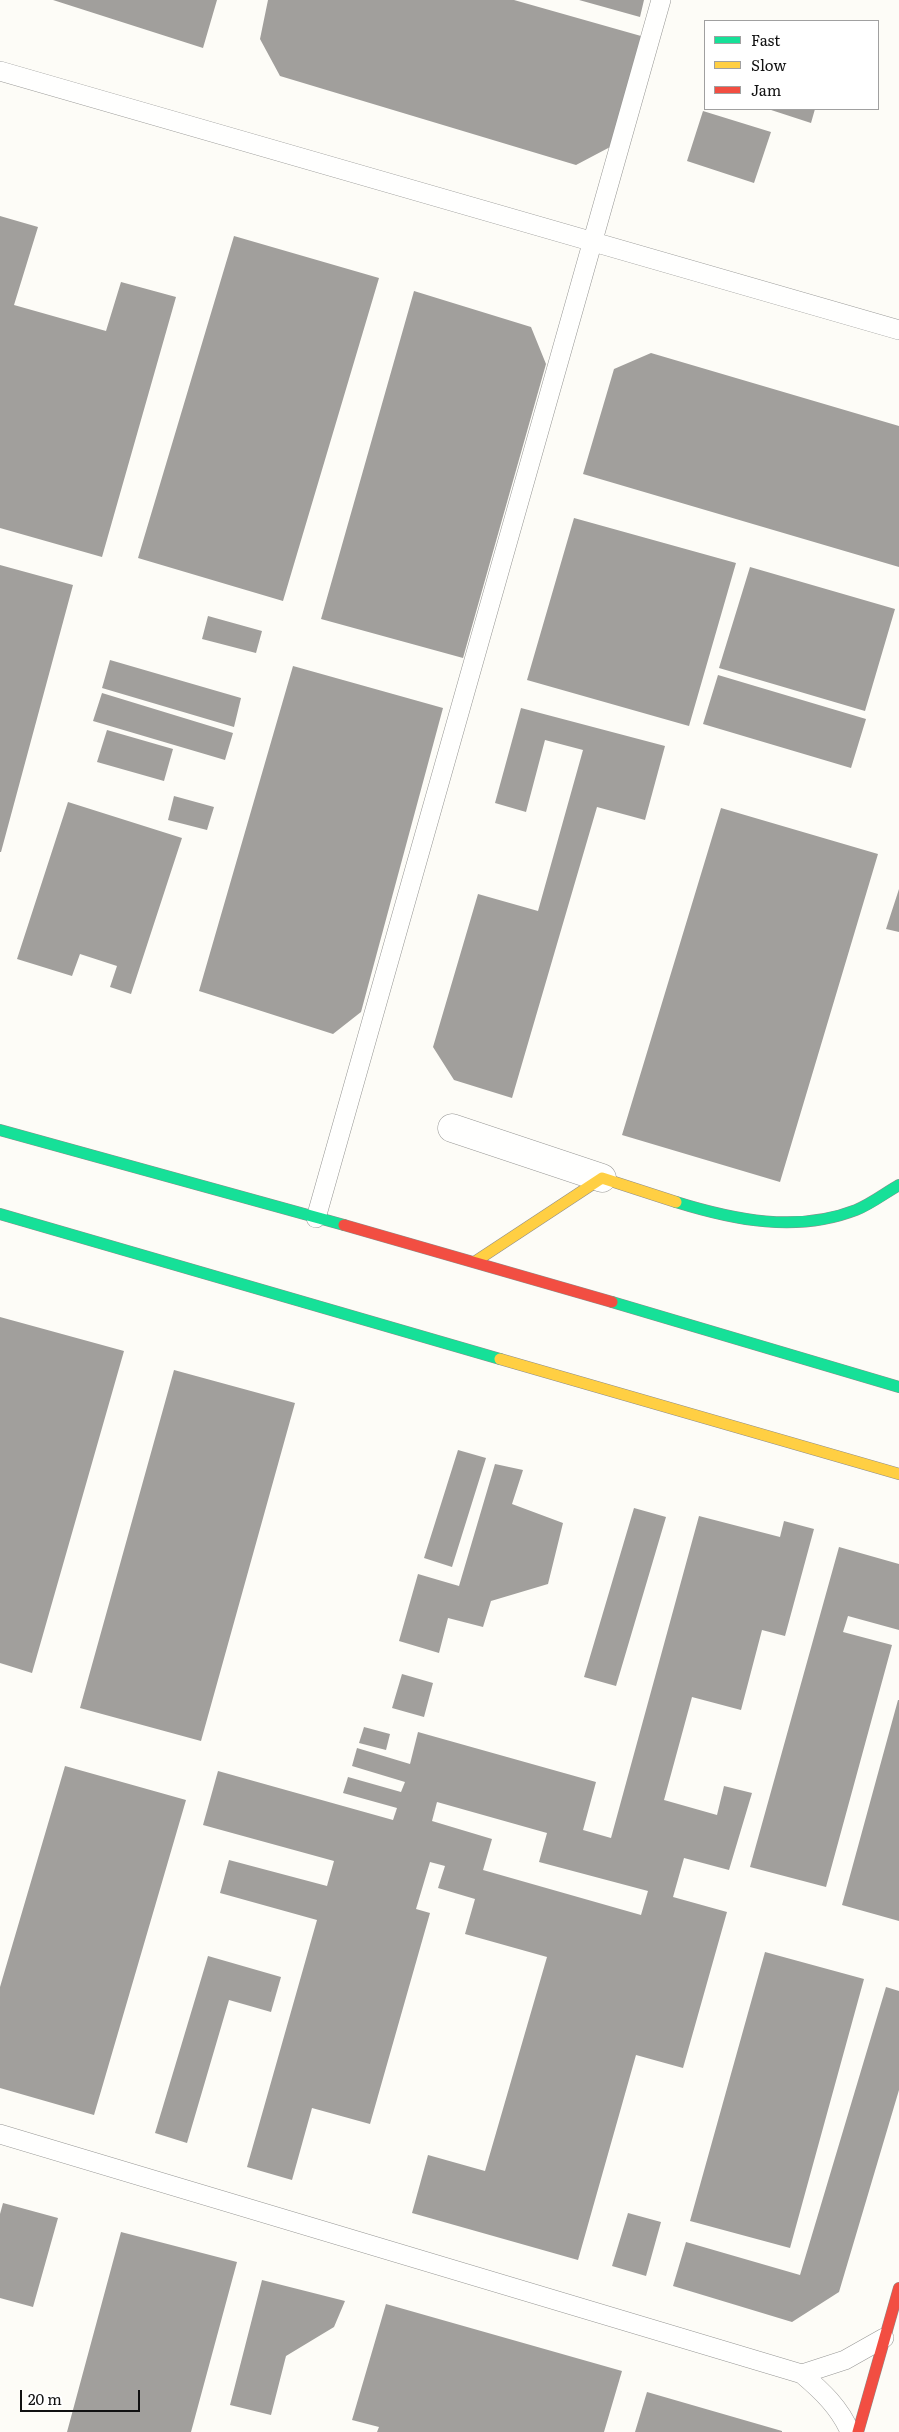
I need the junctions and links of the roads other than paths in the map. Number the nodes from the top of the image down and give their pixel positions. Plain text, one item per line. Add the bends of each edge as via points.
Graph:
1 (661, 0) edge
2 (0, 71) edge
3 (592, 241) junction
4 (899, 330) edge
5 (452, 1128) dead end
6 (0, 1130) edge
7 (602, 1178) junction
8 (899, 1185) edge
9 (0, 1214) edge
10 (316, 1218) junction
11 (476, 1261) junction
12 (899, 1387) edge
13 (899, 1474) edge
14 (0, 2134) edge
15 (899, 2288) edge
16 (884, 2338) junction
17 (802, 2374) junction
18 (850, 2432) edge
19 (858, 2432) edge

1 - 3 lane
2 - 3 lane
3 - 4 lane
3 - 10 lane
5 - 7 street
6 - 10 main road
7 - 8 main road via 736,1218 766,1223 797,1223 827,1218 856,1209
7 - 11 main road
9 - 13 main road
10 - 11 main road
11 - 12 main road
14 - 17 lane
15 - 16 main road
16 - 17 lane via 845,2360
16 - 19 main road
17 - 18 lane via 834,2404

